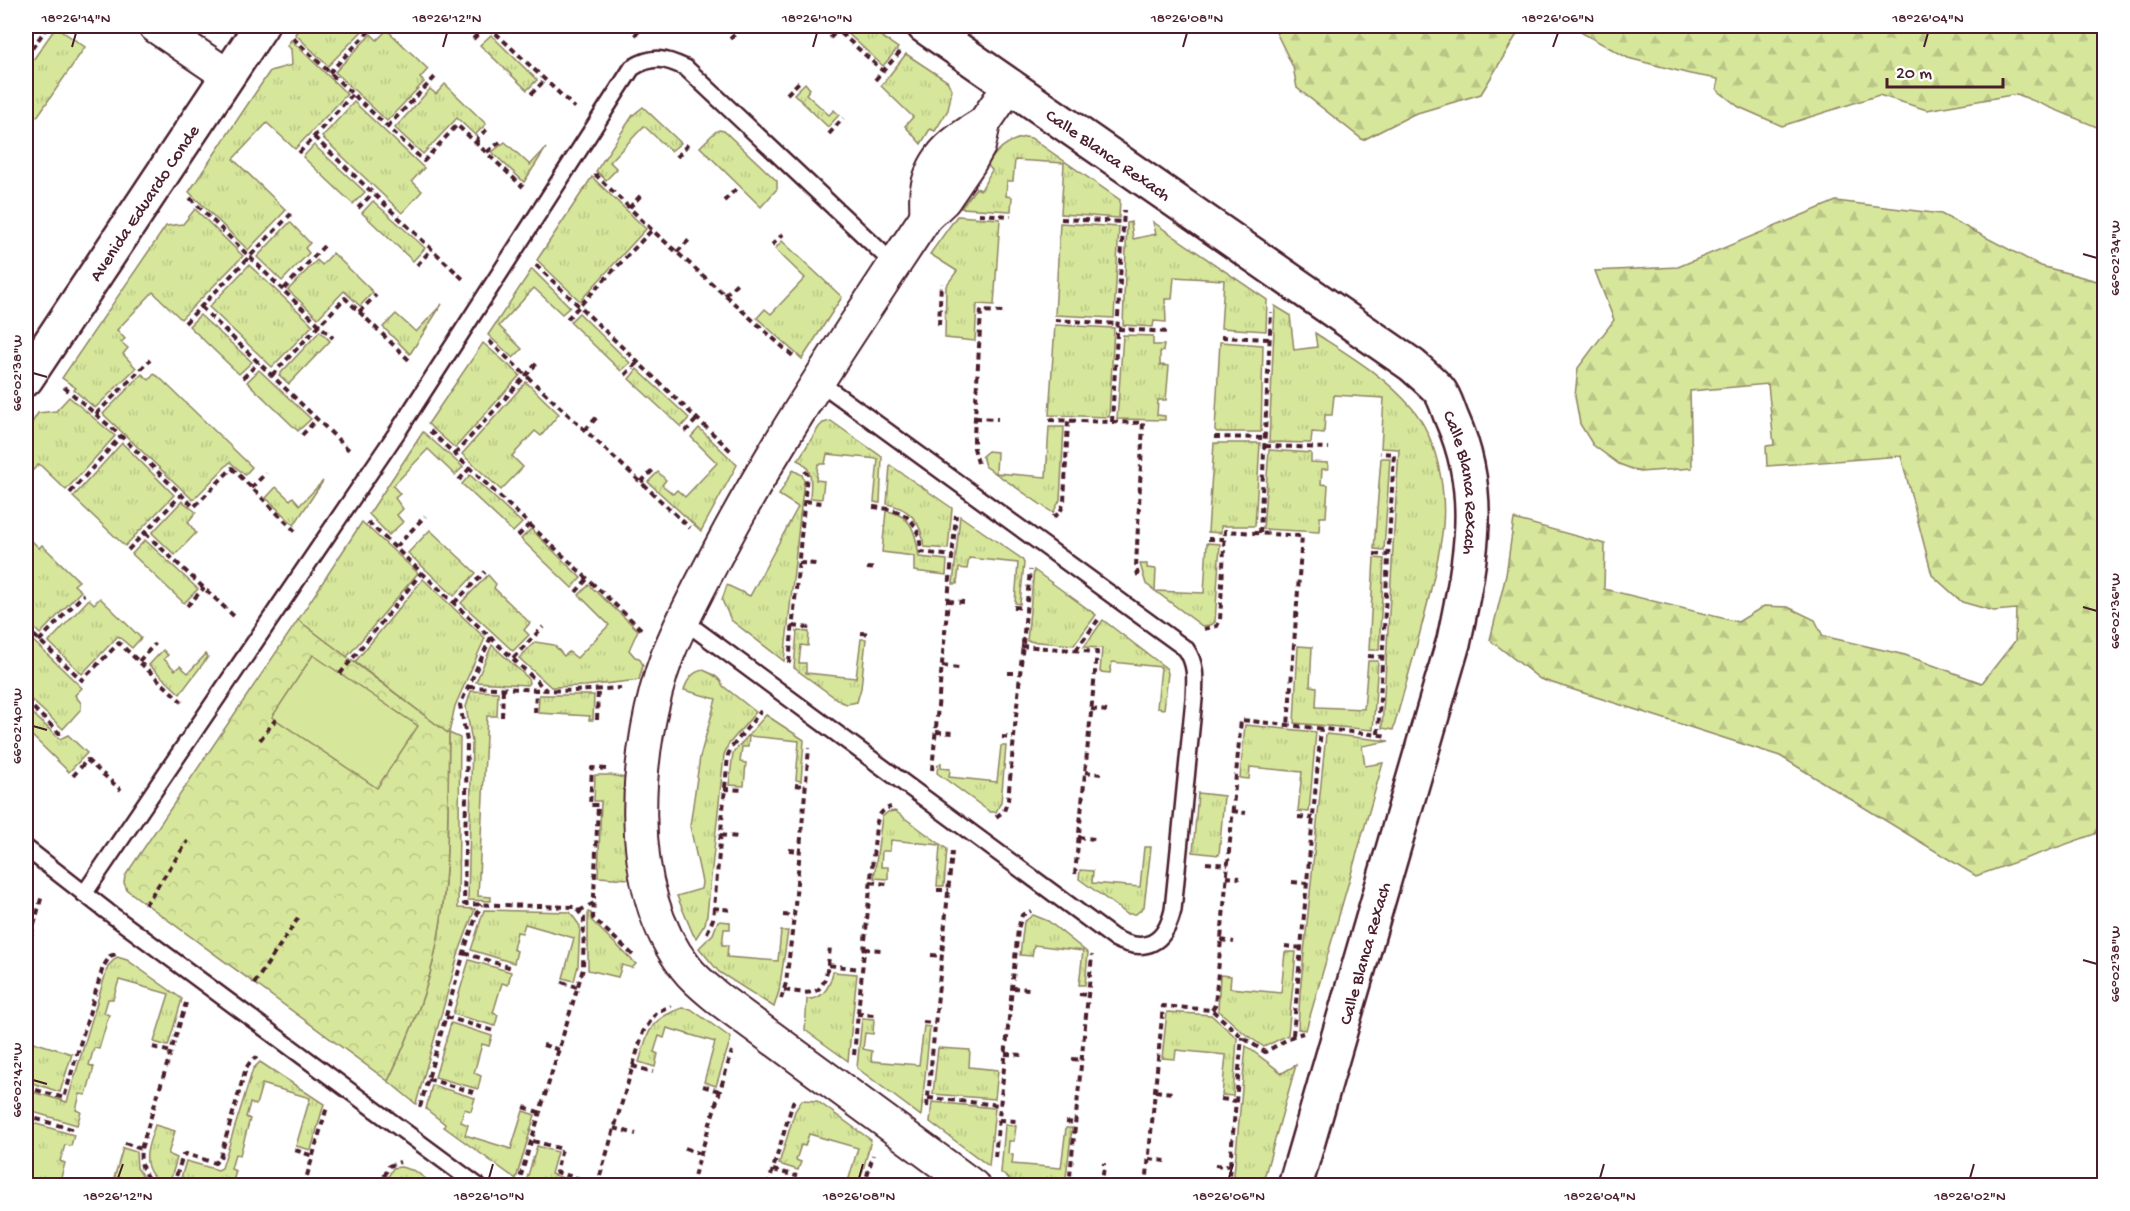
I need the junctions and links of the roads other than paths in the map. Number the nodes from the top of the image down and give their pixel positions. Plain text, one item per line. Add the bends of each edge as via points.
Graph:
1 (154, 26) edge
2 (275, 30) edge
3 (914, 36) edge
4 (227, 75) junction
5 (1010, 85) junction
6 (895, 265) junction
7 (26, 379) edge
8 (818, 381) junction
9 (683, 620) junction
10 (26, 848) edge
11 (84, 894) junction
12 (984, 1175) edge
13 (478, 1185) edge
14 (1295, 1185) edge

1 - 4 street
2 - 4 street, Avenida Eduardo Conde
3 - 5 street, Calle Blanca Rexach
4 - 7 street, Avenida Eduardo Conde
5 - 6 street via 984,123 955,140 938,162 926,190 926,217
5 - 14 street, Calle Blanca Rexach via 1412,365 1440,391 1460,437 1473,490 1473,526 1454,639
6 - 8 street
6 - 11 lane via 686,68 654,58 632,68 400,428
8 - 9 street via 756,481
8 - 9 lane via 1186,649 1193,659 1194,699 1173,910 1162,936 1143,947 1114,938
9 - 12 street via 660,682 640,794 648,890 673,948 686,968 719,999
10 - 11 lane
11 - 13 lane

